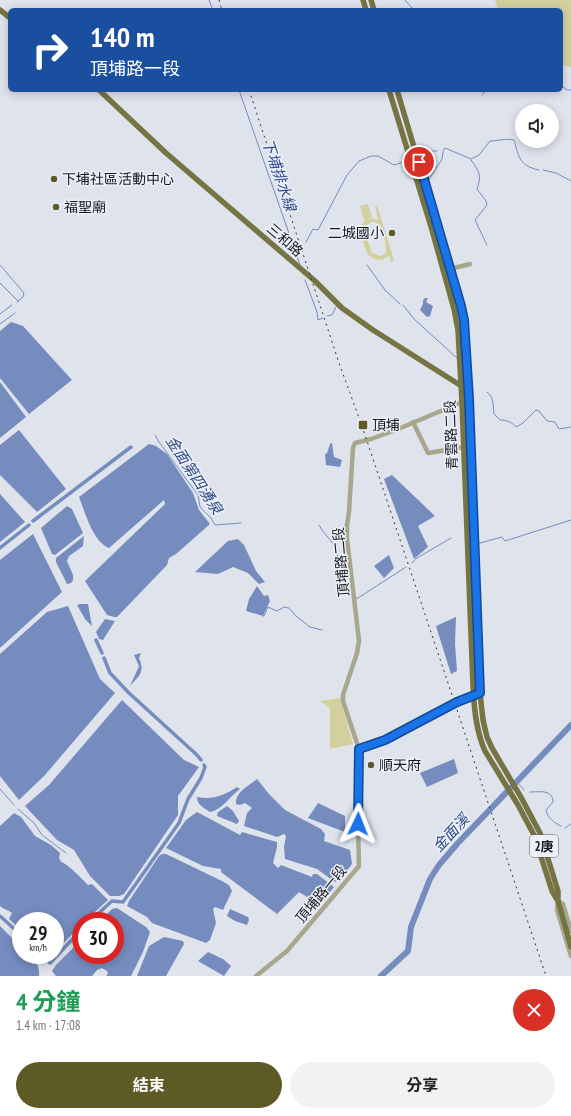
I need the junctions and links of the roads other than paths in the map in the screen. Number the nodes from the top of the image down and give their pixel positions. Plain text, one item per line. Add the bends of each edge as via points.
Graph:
1 (0, 10) edge
2 (8, 16) edge
3 (101, 92) edge
4 (390, 92) edge
5 (398, 92) edge
6 (433, 230) junction
7 (470, 264) dead end
8 (450, 269) junction
9 (461, 386) junction
10 (468, 391) junction
11 (469, 399) junction
12 (462, 402) junction
13 (413, 422) junction
14 (464, 448) junction
15 (480, 693) junction
16 (473, 695) junction
17 (359, 749) junction
18 (506, 779) junction
19 (558, 901) junction
20 (571, 931) edge
21 (571, 946) edge
22 (571, 956) edge
23 (256, 976) edge

1 - 2 main road
3 - 9 main road, 三和路 via 161,149 315,281 342,308
4 - 6 main road, 青雲路二段 / 2庚
5 - 6 main road, 青雲路二段 / 2庚
6 - 8 main road, 青雲路二段 / 2庚
6 - 9 main road, 青雲路二段 / 2庚 via 458,330
7 - 8 street
8 - 10 main road, 青雲路二段 / 2庚 via 464,320
9 - 10 main road, 三和路
9 - 12 main road, 青雲路二段 / 2庚
10 - 11 main road, 青雲路二段 / 2庚
11 - 12 street, 頂埔路二段
11 - 15 main road, 青雲路二段 / 2庚
12 - 13 street, 頂埔路二段
12 - 14 main road, 青雲路二段 / 2庚
13 - 14 street via 428,453
13 - 17 street, 頂埔路二段 via 355,443 353,448 347,540 359,641 343,701
14 - 16 main road, 青雲路二段 / 2庚
15 - 16 street
15 - 18 main road, 青雲路二段 / 2庚 via 487,737
16 - 17 street via 385,740
16 - 18 main road, 青雲路二段 / 2庚 via 481,742
17 - 23 street, 頂埔路一段 via 359,866 287,951
18 - 19 main road, 2庚 via 534,835 552,891
18 - 19 main road, 2庚 via 519,795 540,833 558,891
19 - 20 street via 563,904
19 - 21 main road, 2庚
19 - 22 street via 557,910

